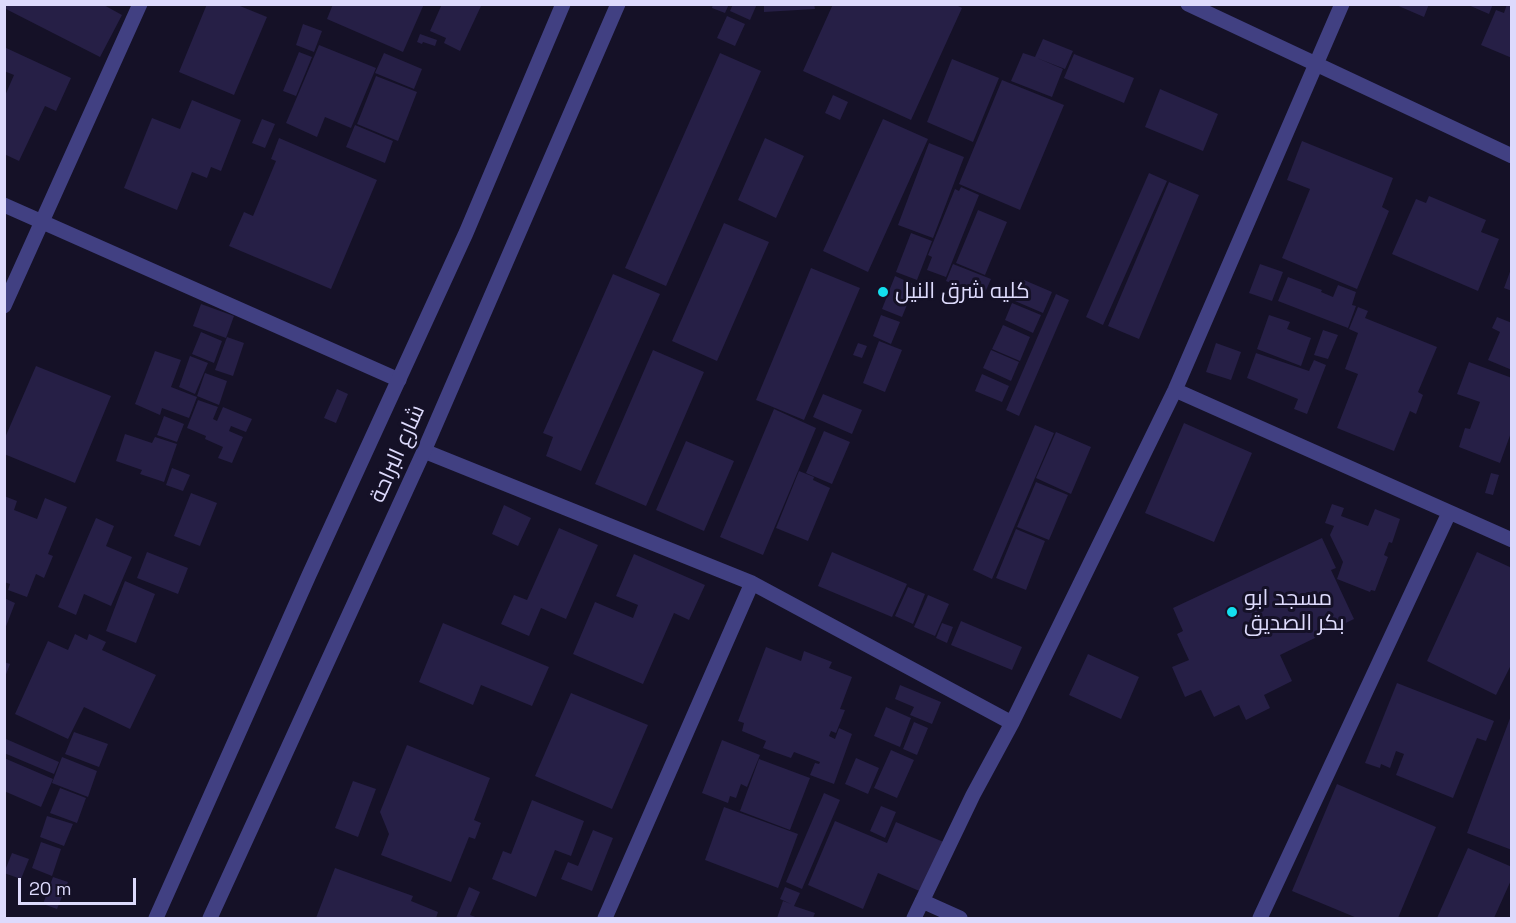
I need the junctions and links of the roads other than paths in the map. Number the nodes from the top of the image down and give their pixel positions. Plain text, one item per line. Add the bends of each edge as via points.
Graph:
1 (140, 4) edge
2 (563, 4) edge
3 (618, 4) edge
4 (1188, 4) edge
5 (1342, 4) edge
6 (1316, 64) junction
7 (1512, 156) edge
8 (4, 205) edge
9 (41, 222) junction
10 (4, 306) edge
11 (399, 380) junction
12 (1175, 390) junction
13 (424, 452) junction
14 (1449, 513) junction
15 (1512, 540) edge
16 (752, 583) junction
17 (1012, 723) junction
18 (922, 901) junction
19 (156, 918) edge
20 (210, 918) edge
21 (605, 918) edge
22 (914, 918) edge
23 (960, 918) edge
24 (1260, 918) edge

1 - 9 street
2 - 11 street, شارع البراحة
3 - 13 street, شارع البراحة
4 - 6 street
5 - 6 street
6 - 7 street
6 - 12 street
8 - 9 street
9 - 10 street
9 - 11 street
11 - 19 street, شارع البراحة
12 - 14 street
12 - 17 street
13 - 16 street
13 - 20 street, شارع البراحة
14 - 15 street
14 - 24 street
16 - 17 street
16 - 21 street
17 - 18 street
18 - 22 street
18 - 23 street

